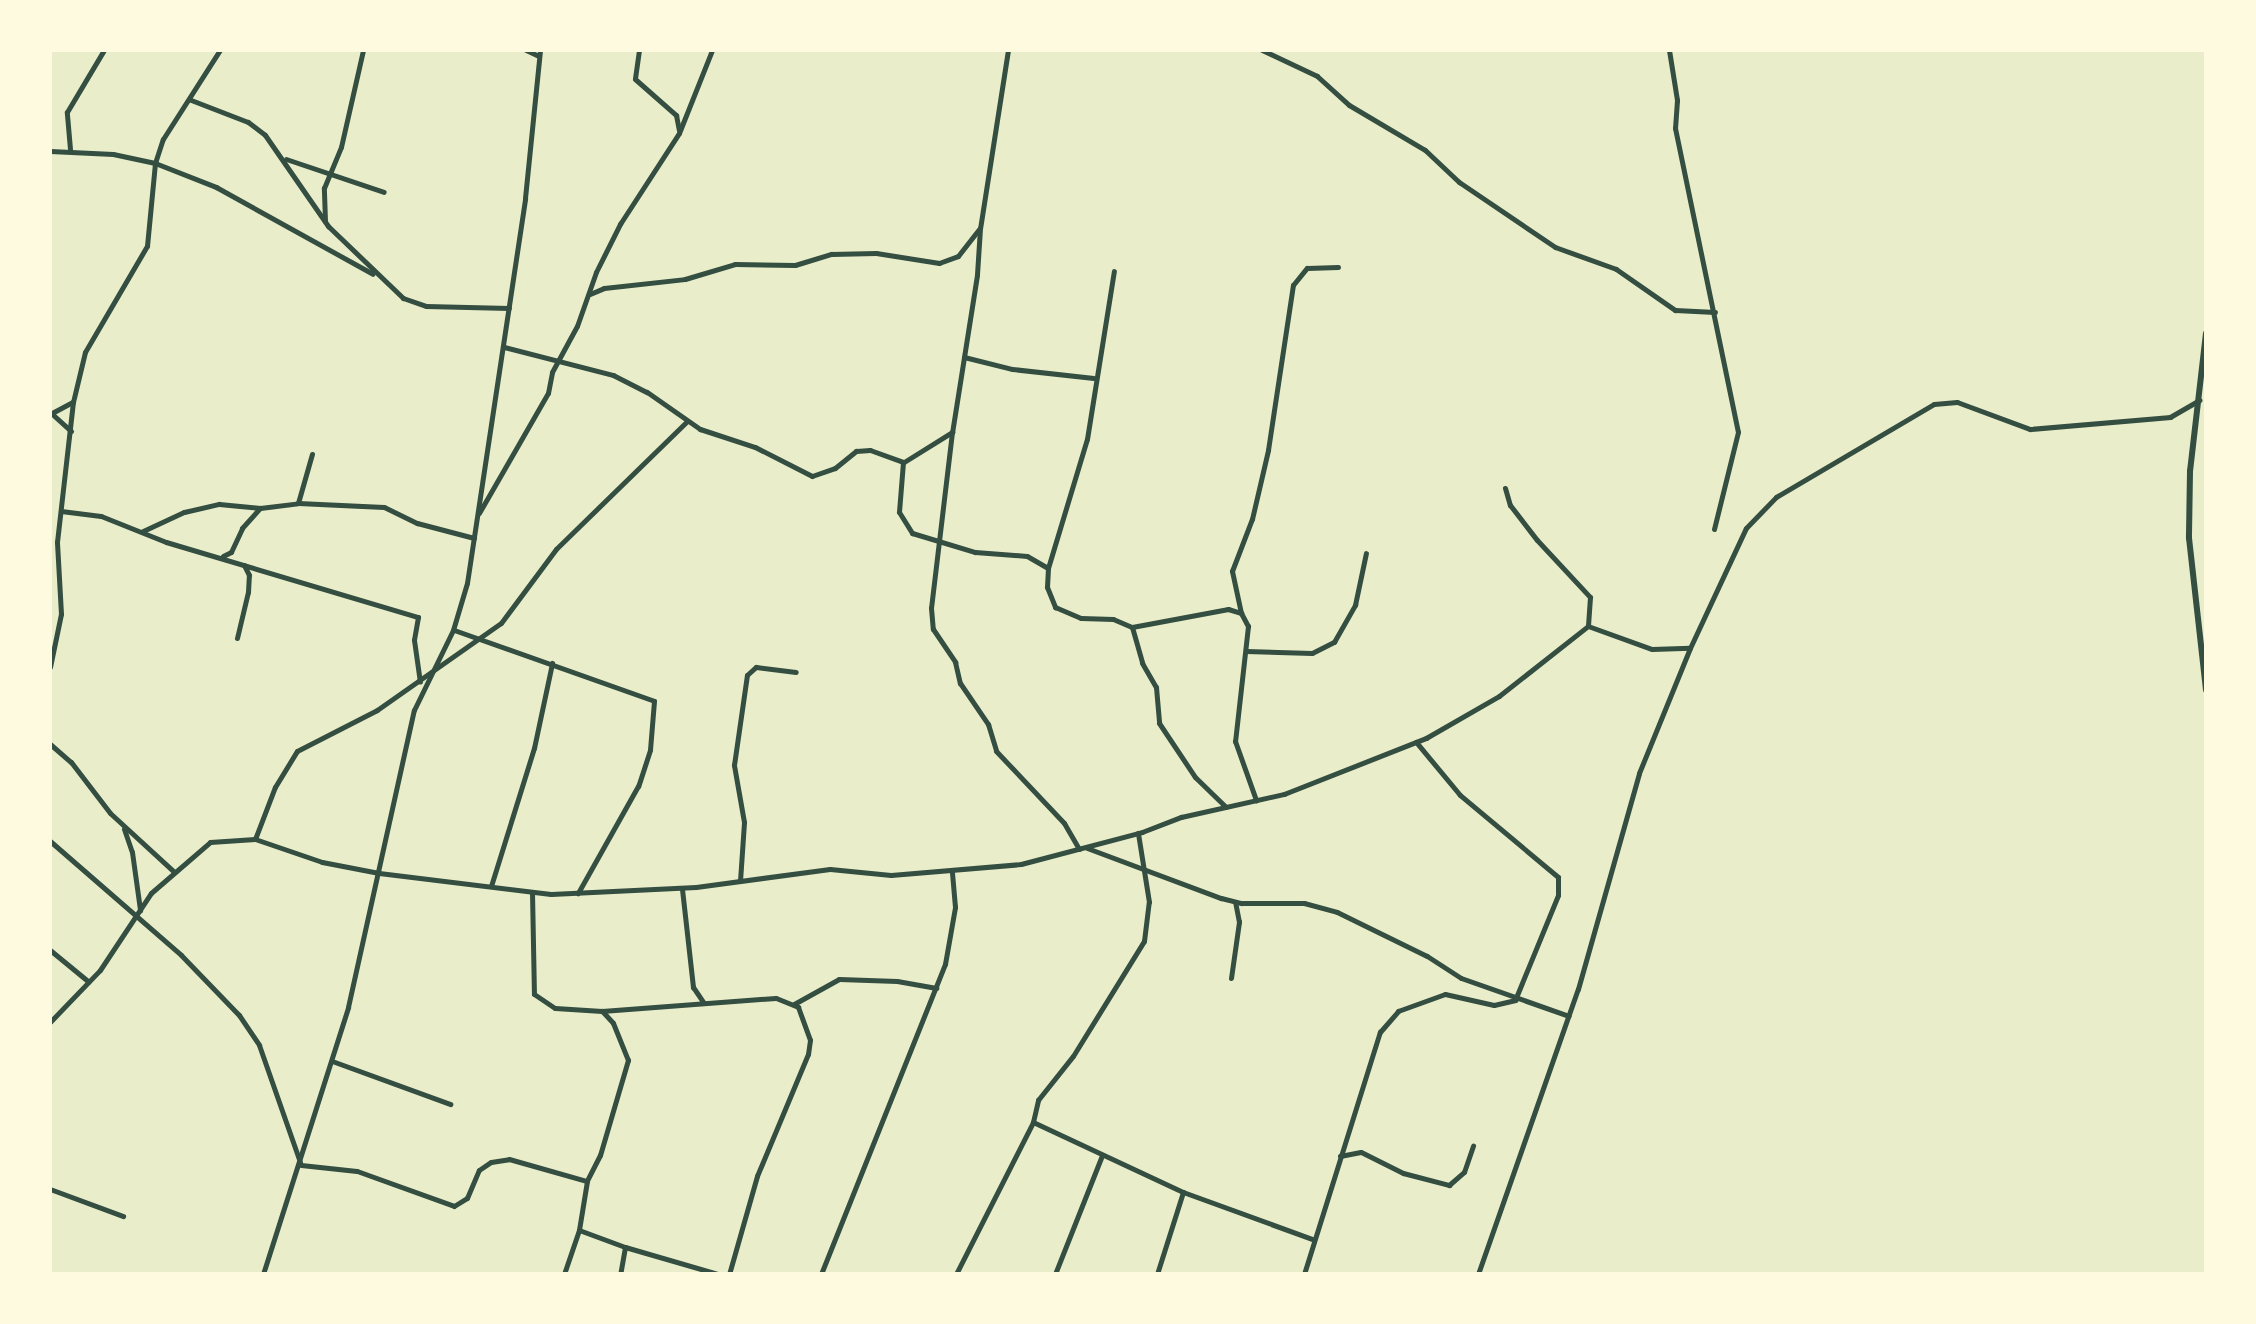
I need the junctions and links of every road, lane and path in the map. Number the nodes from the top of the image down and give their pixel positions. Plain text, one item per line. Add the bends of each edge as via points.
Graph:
1 (104, 50) edge
2 (220, 50) edge
3 (362, 50) edge
4 (526, 50) edge
5 (639, 50) edge
6 (712, 50) edge
7 (1008, 50) edge
8 (1262, 50) edge
9 (1670, 50) edge
10 (539, 53) edge
11 (191, 100) junction
12 (679, 133) junction
13 (70, 150) junction
14 (50, 152) edge
15 (283, 158) junction
16 (154, 163) junction
17 (330, 172) junction
18 (384, 192) dead end
19 (325, 222) junction
20 (980, 228) junction
21 (1338, 267) dead end
22 (1114, 271) dead end
23 (381, 278) junction
24 (588, 295) junction
25 (509, 308) junction
26 (1714, 312) junction
27 (2206, 334) edge
28 (504, 347) junction
29 (962, 356) junction
30 (558, 361) junction
31 (1094, 378) junction
32 (2200, 400) junction
33 (73, 402) junction
34 (50, 414) edge
35 (686, 421) junction
36 (71, 431) junction
37 (952, 432) junction
38 (312, 454) dead end
39 (904, 462) junction
40 (1505, 488) dead end
41 (298, 503) junction
42 (260, 508) junction
43 (60, 511) junction
44 (477, 516) junction
45 (1714, 529) dead end
46 (143, 531) junction
47 (474, 538) junction
48 (941, 544) junction
49 (1366, 553) dead end
50 (220, 557) junction
51 (244, 565) junction
52 (1048, 568) junction
53 (1240, 613) junction
54 (1588, 626) junction
55 (1132, 627) junction
56 (453, 630) junction
57 (236, 638) dead end
58 (481, 638) junction
59 (1690, 648) junction
60 (1246, 651) junction
61 (552, 662) junction
62 (50, 667) edge
63 (796, 672) dead end
64 (423, 680) junction
65 (2206, 690) edge
66 (1416, 742) junction
67 (50, 744) edge
68 (1256, 800) junction
69 (1226, 807) junction
70 (123, 826) junction
71 (1138, 833) junction
72 (255, 839) junction
73 (50, 841) edge
74 (1082, 848) junction
75 (173, 870) junction
76 (952, 870) junction
77 (1146, 870) junction
78 (379, 873) junction
79 (740, 882) junction
80 (492, 886) junction
81 (682, 888) junction
82 (532, 892) junction
83 (578, 893) junction
84 (1236, 902) junction
85 (140, 910) junction
86 (134, 918) junction
87 (50, 950) edge
88 (1231, 978) dead end
89 (90, 982) junction
90 (936, 988) junction
91 (1515, 1000) junction
92 (703, 1002) junction
93 (794, 1004) junction
94 (602, 1012) junction
95 (1569, 1016) junction
96 (50, 1022) edge
97 (332, 1060) junction
98 (450, 1104) dead end
99 (1033, 1122) junction
100 (1473, 1146) dead end
101 (1102, 1154) junction
102 (1340, 1156) junction
103 (301, 1165) junction
104 (587, 1181) junction
105 (50, 1189) edge
106 (1183, 1192) junction
107 (123, 1216) dead end
108 (579, 1230) junction
109 (1312, 1239) junction
110 (625, 1247) junction
111 (263, 1274) edge
112 (564, 1274) edge
113 (620, 1274) edge
114 (718, 1274) edge
115 (729, 1274) edge
116 (821, 1274) edge
117 (956, 1274) edge
118 (1055, 1274) edge
119 (1158, 1274) edge
120 (1304, 1274) edge
121 (1478, 1274) edge

1 - 13 street via 67,112
2 - 11 street
3 - 17 street
4 - 10 street
5 - 12 street via 635,79 676,116
6 - 12 street
7 - 20 street
8 - 26 street via 1317,76 1555,247 1616,269 1675,310
9 - 26 street via 1674,128
10 - 25 street
11 - 15 street via 248,122
11 - 16 street
12 - 24 street via 620,224
13 - 14 street
13 - 16 street
15 - 17 street
15 - 19 street
16 - 23 street via 216,186
16 - 33 street via 147,246 89,341
17 - 18 street
17 - 19 street
19 - 23 street
20 - 24 street via 958,256 939,264 876,252 830,254 795,265 735,264
20 - 29 street
21 - 53 street via 1307,268 1293,286 1268,450 1232,570
22 - 31 street
23 - 25 street via 403,298 426,306
24 - 30 street
25 - 28 street
26 - 45 street via 1738,440
27 - 32 street
28 - 30 street
28 - 44 street
29 - 31 street
29 - 37 street
30 - 35 street via 635,385
30 - 44 street via 548,392
31 - 52 street via 1087,439
32 - 59 street via 2170,417 2030,429 1957,402 1934,404 1776,498 1746,528
32 - 65 street via 2189,538
33 - 34 street
33 - 36 street
34 - 36 street
35 - 39 street via 812,476 856,451
35 - 58 street via 556,548 501,623
36 - 43 street
37 - 39 street
37 - 48 street
38 - 41 street
39 - 48 street via 898,512 912,533
40 - 54 street via 1537,540 1590,597
41 - 42 street
41 - 47 street via 384,507
42 - 46 street via 219,504
42 - 50 street via 231,552
43 - 46 street
43 - 62 street via 60,629
44 - 47 street
46 - 50 street
47 - 56 street
48 - 52 street via 1027,556
48 - 74 street via 933,629 988,724 996,751
49 - 60 street via 1356,604 1334,642 1312,653
50 - 51 street
51 - 57 street via 248,592
51 - 64 street via 418,617 414,640
52 - 55 street via 1055,607
53 - 55 street via 1228,609
53 - 60 street via 1248,626
54 - 59 street via 1652,650
54 - 66 street via 1499,696
55 - 69 street via 1156,687 1159,723 1196,778
56 - 58 street
56 - 64 street
58 - 61 street
58 - 64 street
59 - 95 street via 1639,773
60 - 68 street via 1235,741
61 - 80 street
61 - 83 street via 654,701 650,750 638,786
63 - 79 street via 756,667 747,675 734,765 744,822
64 - 72 street via 297,751
64 - 78 street
66 - 68 street
66 - 91 street via 1460,795 1558,877 1544,938
67 - 70 street
68 - 69 street
69 - 71 street
70 - 75 street
70 - 85 street
71 - 74 street
71 - 77 street
72 - 75 street via 210,842
72 - 78 street
73 - 86 street
74 - 76 street via 1020,864
74 - 77 street
75 - 85 street
76 - 79 street via 830,870
76 - 90 street via 952,939
77 - 84 street
77 - 99 street via 1144,941 1038,1100
78 - 80 street
78 - 97 street
79 - 81 street
80 - 82 street
81 - 83 street
81 - 92 street via 693,987
82 - 83 street
82 - 94 street via 534,994 555,1008
84 - 88 street
84 - 91 street via 1304,902 1338,912
85 - 86 street
86 - 89 street
86 - 103 street via 182,955 249,1028
87 - 89 street
89 - 96 street
90 - 93 street via 840,979
90 - 116 street
91 - 95 street
91 - 102 street via 1494,1005 1445,994 1398,1010 1380,1032
92 - 93 street via 776,998
92 - 94 street
93 - 115 street via 810,1040 808,1054 758,1176
94 - 104 street via 628,1060
95 - 121 street
97 - 98 street
97 - 103 street
99 - 101 street
99 - 117 street
100 - 102 street via 1464,1172 1448,1185 1361,1152
101 - 106 street
101 - 118 street
102 - 109 street
103 - 104 street via 357,1171 454,1206 491,1162 510,1160
103 - 111 street
104 - 108 street
105 - 107 street
106 - 109 street
106 - 119 street
108 - 110 street
108 - 112 street
109 - 120 street
110 - 113 street
110 - 114 street

